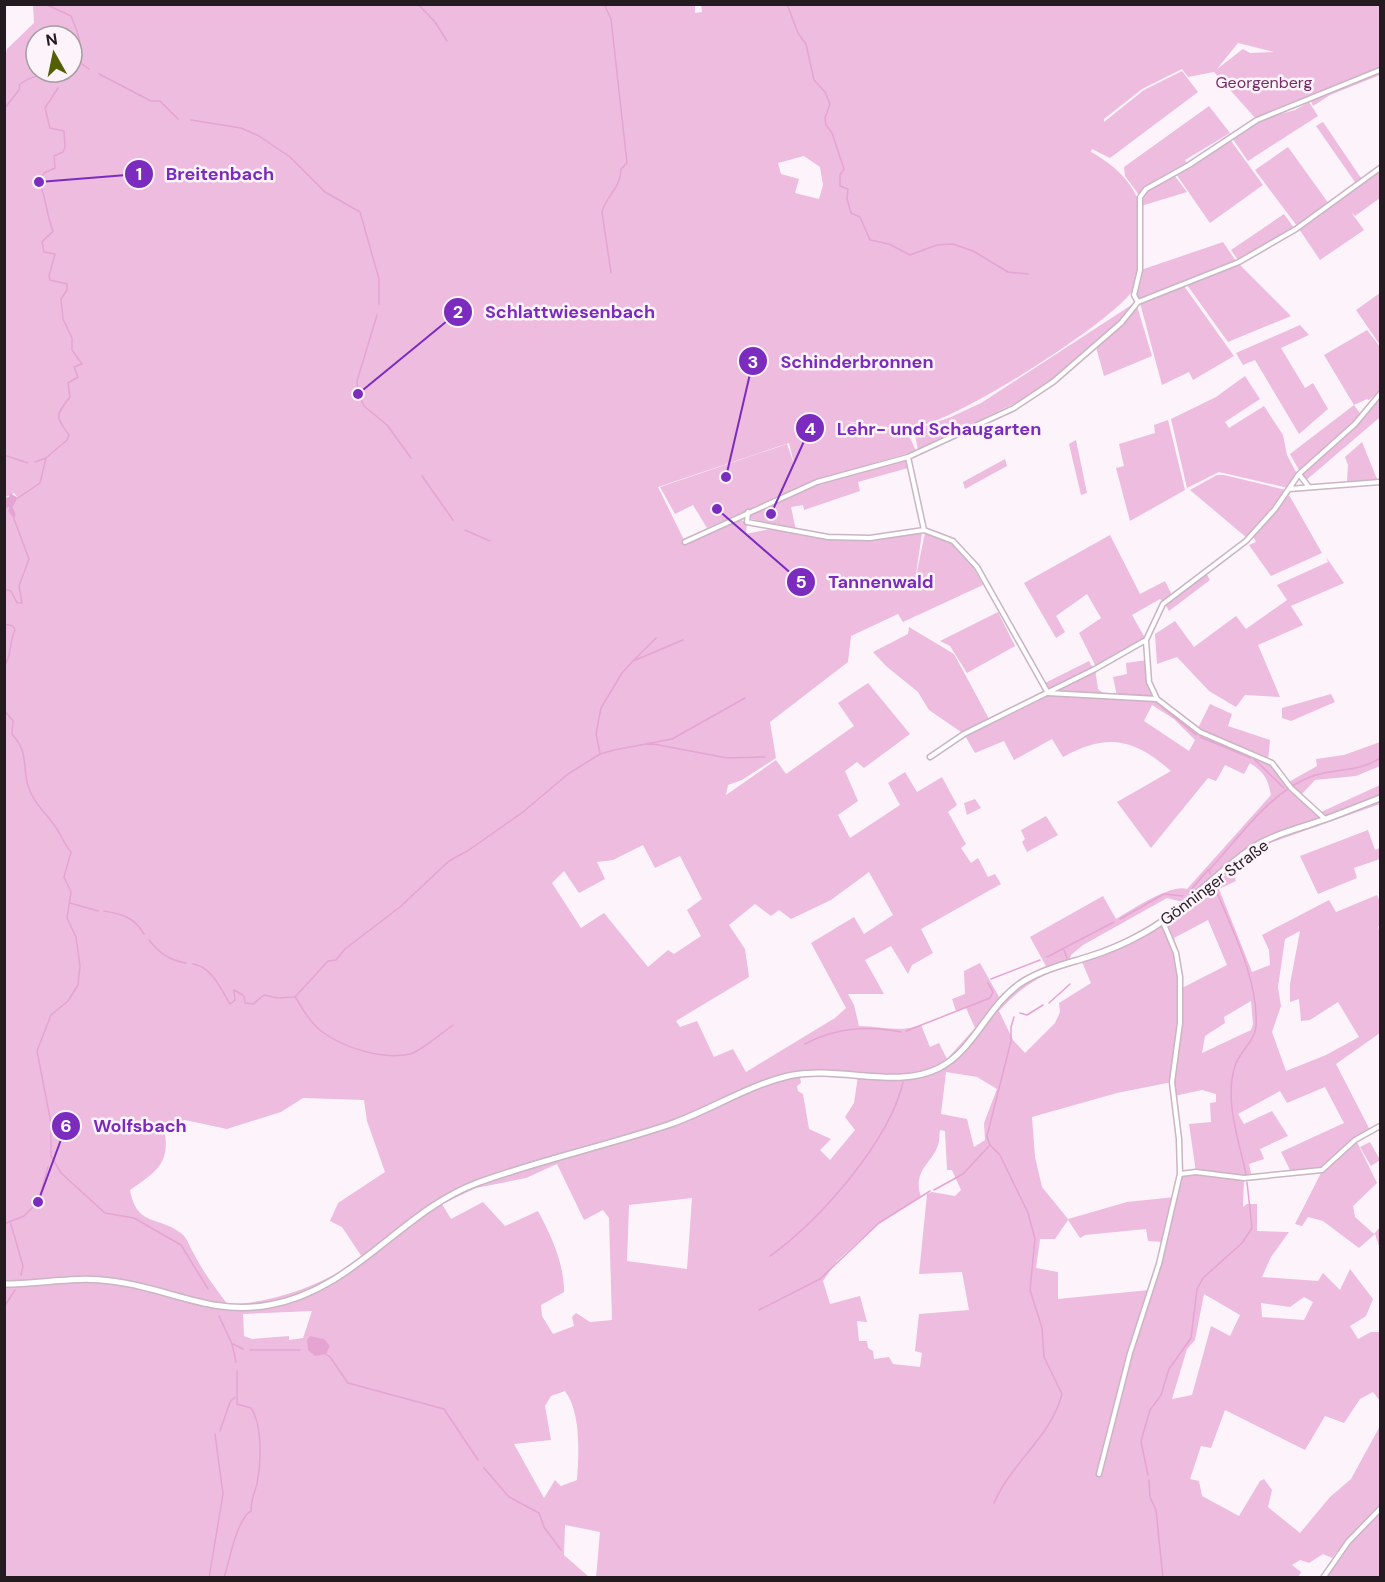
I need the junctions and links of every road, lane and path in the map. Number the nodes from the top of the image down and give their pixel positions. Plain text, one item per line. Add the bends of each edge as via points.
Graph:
1 (1380, 70) edge
2 (1380, 168) edge
3 (1138, 302) junction
4 (1380, 394) edge
5 (908, 457) junction
6 (1299, 474) junction
7 (1380, 482) edge
8 (1309, 486) junction
9 (1289, 489) junction
10 (748, 512) junction
11 (924, 530) junction
12 (685, 542) dead end
13 (1146, 640) junction
14 (1048, 693) junction
15 (1157, 699) junction
16 (930, 757) dead end
17 (1380, 798) edge
18 (1325, 819) junction
19 (1163, 922) junction
20 (1380, 1126) edge
21 (1180, 1174) junction
22 (4, 1284) edge
23 (1099, 1474) dead end
24 (1380, 1509) edge
25 (1323, 1578) edge

1 - 3 street via 1257,120 1146,189 1140,197 1140,270 1134,295
2 - 3 street via 1296,229 1239,262
3 - 5 street via 1121,323 1036,394
4 - 6 street via 1355,424
5 - 10 street via 817,482
5 - 11 street
6 - 8 street
6 - 9 street
7 - 8 street
8 - 9 street
9 - 13 street via 1246,540 1163,604
10 - 11 street via 747,522 813,536 870,538
10 - 12 street
11 - 14 street via 953,541 965,551
13 - 14 street
13 - 15 street via 1149,682
14 - 15 street
14 - 16 street via 964,734
15 - 18 street via 1200,732 1272,763 1291,788
17 - 18 street, Gönninger Straße
18 - 19 street, Gönninger Straße via 1254,847
19 - 21 street via 1176,953 1180,977 1180,1023 1172,1082
19 - 22 street, Gönninger Straße via 1103,952 1048,969 1010,991 958,1054 937,1069 904,1077 827,1071 780,1078 669,1124 479,1182 420,1214 332,1283 286,1302 249,1308 207,1306 132,1284 92,1279
20 - 21 street via 1355,1140 1322,1170 1244,1178
21 - 23 street via 1159,1264 1130,1353
24 - 25 street via 1348,1542

